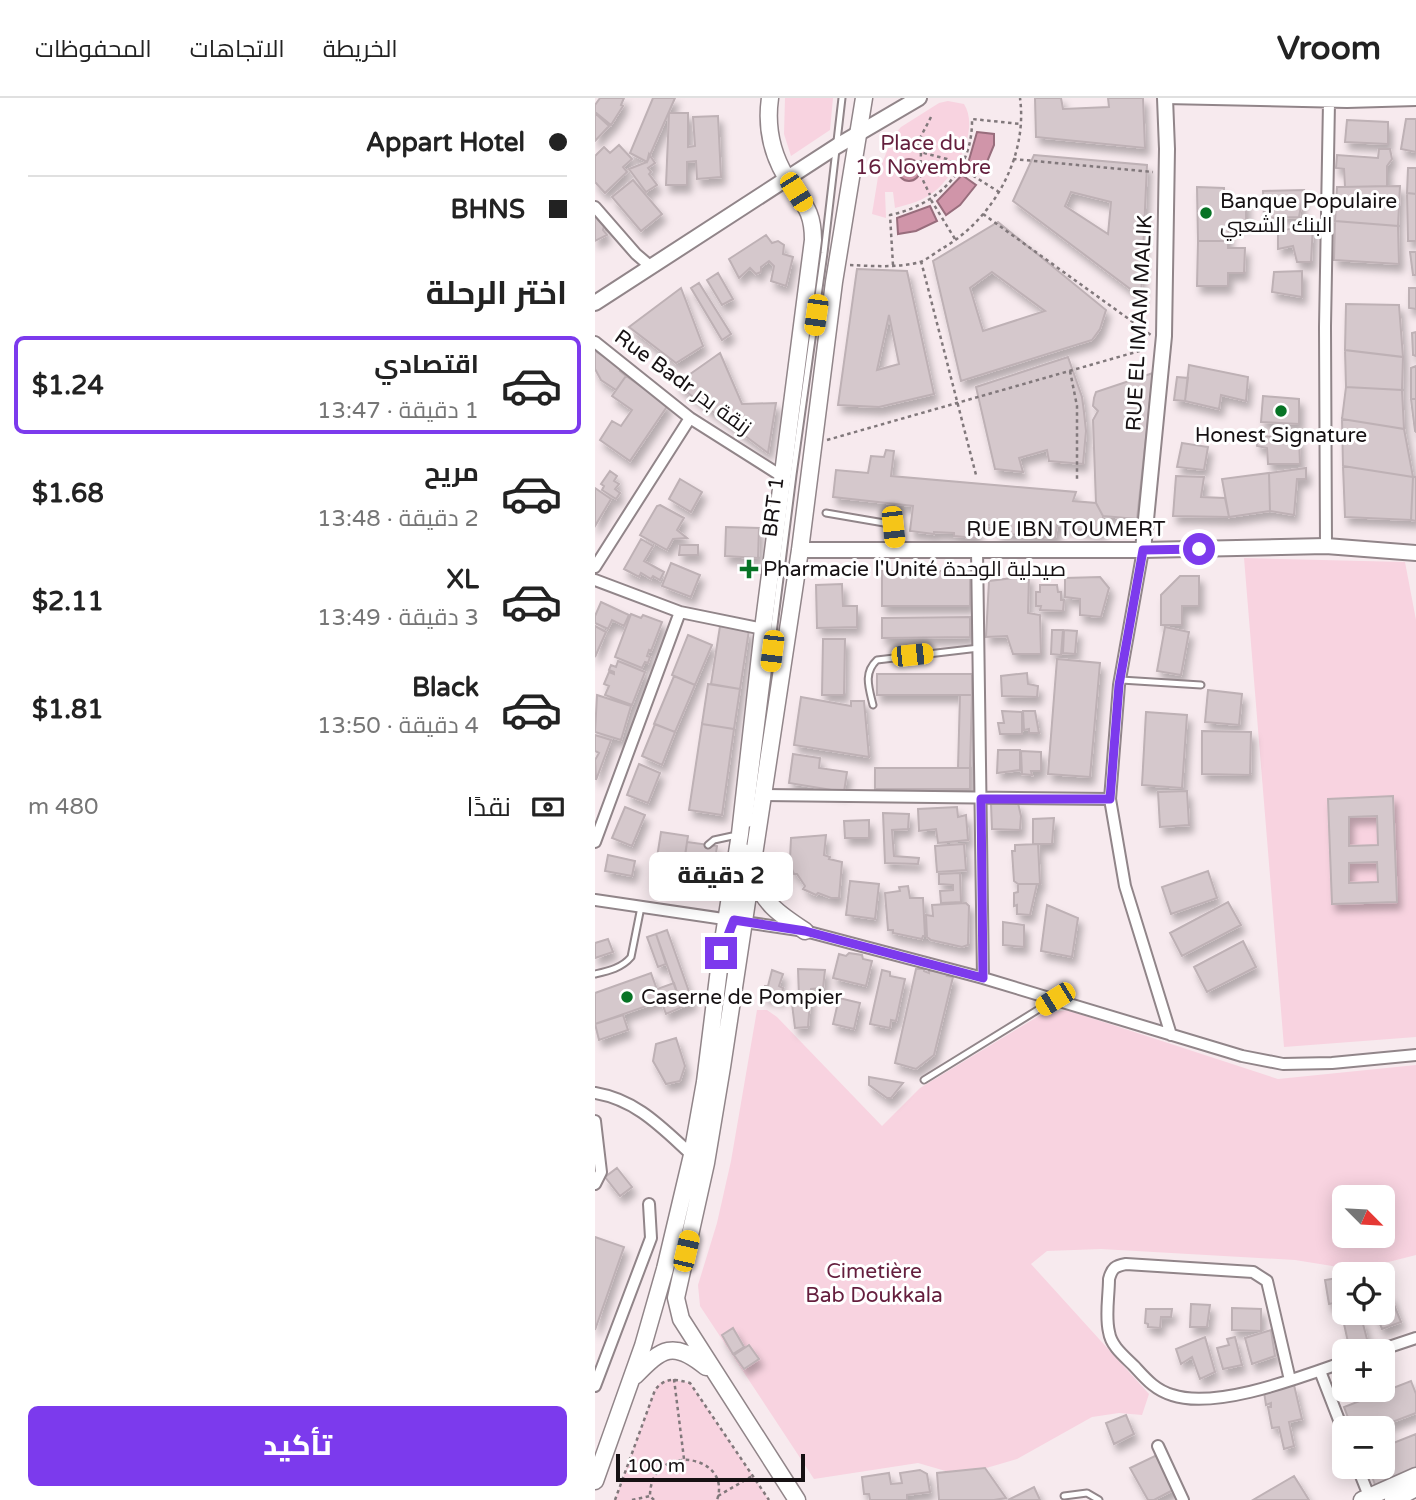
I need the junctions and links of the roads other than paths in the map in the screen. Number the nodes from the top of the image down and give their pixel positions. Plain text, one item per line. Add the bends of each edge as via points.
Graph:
1 (770, 98) edge
2 (842, 98) edge
3 (864, 98) edge
4 (919, 98) edge
5 (1165, 98) edge
6 (1416, 100) edge
7 (1329, 102) junction
8 (859, 132) junction
9 (837, 146) junction
10 (787, 180) junction
11 (595, 207) edge
12 (650, 266) junction
13 (595, 303) edge
14 (595, 342) edge
15 (690, 418) junction
16 (783, 477) junction
17 (825, 513) dead end
18 (1326, 545) junction
19 (895, 549) junction
20 (800, 550) junction
21 (977, 550) junction
22 (1143, 550) junction
23 (1416, 553) edge
24 (595, 567) edge
25 (595, 580) edge
26 (680, 612) junction
27 (763, 629) junction
28 (979, 648) junction
29 (1120, 680) junction
30 (1201, 685) dead end
31 (873, 705) dead end
32 (764, 796) junction
33 (981, 799) junction
34 (1110, 799) junction
35 (740, 834) junction
36 (595, 842) edge
37 (708, 845) dead end
38 (705, 867) dead end
39 (751, 873) junction
40 (729, 899) junction
41 (595, 901) edge
42 (641, 907) junction
43 (735, 920) junction
44 (805, 931) junction
45 (595, 974) edge
46 (983, 978) junction
47 (1055, 999) junction
48 (1171, 1035) junction
49 (1416, 1055) edge
50 (924, 1080) dead end
51 (595, 1093) edge
52 (595, 1124) edge
53 (692, 1155) junction
54 (595, 1184) edge
55 (649, 1204) dead end
56 (1416, 1338) edge
57 (1395, 1345) edge
58 (1332, 1367) edge
59 (1319, 1371) junction
60 (716, 1375) junction
61 (1290, 1380) junction
62 (630, 1382) junction
63 (595, 1386) edge
64 (1337, 1416) edge
65 (1159, 1446) dead end
66 (1416, 1476) edge
67 (1361, 1479) edge
68 (595, 1481) edge
69 (1416, 1488) edge
70 (1397, 1493) edge
71 (1065, 1496) dead end
72 (1366, 1498) edge
73 (797, 1500) edge
74 (1099, 1500) edge
75 (1183, 1500) edge

1 - 10 main road via 771,140
2 - 9 lane, BRT 1
3 - 8 main road
4 - 8 street
5 - 7 street
5 - 22 street, RUE EL IMAM MALIK via 1163,344
6 - 7 street
7 - 18 street
8 - 9 street
8 - 20 main road via 834,282
9 - 10 street
9 - 43 lane, BRT 1
10 - 12 street
10 - 16 main road via 812,219 813,240
11 - 12 street
12 - 13 street
14 - 15 street, Rue Badr زنقة بدر
15 - 16 street, Rue Badr زنقة بدر
15 - 24 street
16 - 27 main road
17 - 19 lane via 890,524
18 - 22 street, RUE IBN TOUMERT
18 - 23 street, RUE IBN TOUMERT
19 - 20 street, RUE IBN TOUMERT
19 - 21 street, RUE IBN TOUMERT
20 - 32 main road
21 - 22 street, RUE IBN TOUMERT
21 - 28 street
22 - 29 street
25 - 26 street
26 - 27 street
26 - 36 street
27 - 35 main road
28 - 31 lane via 877,660 869,667 867,678
28 - 33 street
29 - 30 lane
29 - 34 street
32 - 33 street
32 - 39 main road
33 - 34 street
33 - 46 street
34 - 48 street via 1125,886
35 - 37 lane via 714,839
35 - 40 main road
38 - 40 lane
39 - 43 main road
39 - 44 main road via 775,911
40 - 43 main road
41 - 42 street
42 - 43 street
42 - 45 lane via 631,957 626,964
43 - 44 street
43 - 53 main road via 721,953
43 - 60 main road via 739,956 706,1163 677,1291 678,1311
44 - 46 street
46 - 47 street
47 - 48 street
47 - 50 lane
48 - 49 street via 1283,1064
51 - 53 street via 640,1109
52 - 54 street via 601,1172
53 - 62 main road via 666,1269
55 - 63 street via 651,1238
56 - 57 street
58 - 59 street
59 - 61 street
59 - 64 street
60 - 62 main road via 694,1357 670,1349 651,1359
60 - 73 main road
61 - 61 street via 1226,1397 1187,1399 1153,1387 1112,1343 1108,1331 1111,1271 1126,1264 1261,1276 1267,1281
62 - 68 main road
65 - 75 street
66 - 70 main road
67 - 72 street
69 - 70 main road
70 - 72 main road
71 - 74 lane via 1087,1493

